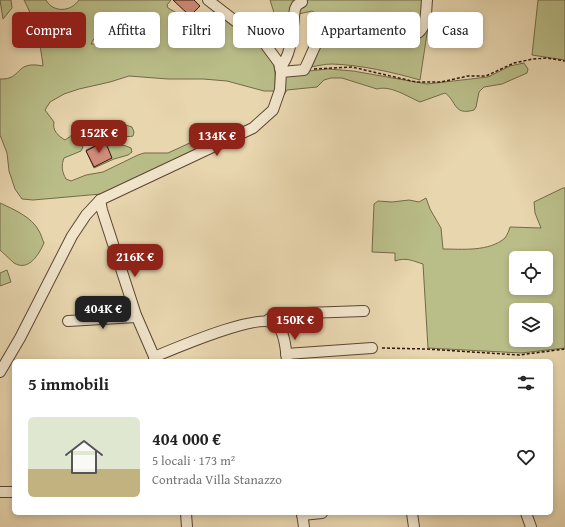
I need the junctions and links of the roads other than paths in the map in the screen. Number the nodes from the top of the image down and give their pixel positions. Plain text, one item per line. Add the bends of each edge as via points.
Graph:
1 (208, 0) edge
2 (428, 0) edge
3 (302, 2) dead end
4 (280, 70) junction
5 (100, 200) junction
6 (364, 311) dead end
7 (136, 317) junction
8 (268, 320) junction
9 (68, 321) dead end
10 (372, 348) road end
11 (287, 357) edge
12 (155, 359) edge
13 (0, 372) edge
14 (0, 492) edge
15 (12, 492) edge
16 (186, 515) edge
17 (302, 515) edge
18 (412, 515) edge
19 (527, 515) edge
20 (187, 527) edge
21 (304, 527) edge
22 (414, 527) edge
23 (531, 527) edge

1 - 4 street via 265,44 279,63
2 - 4 street via 424,24 416,34 347,22 324,31 304,70
3 - 4 street via 295,9 288,55
4 - 5 street via 280,90 274,110 253,128
5 - 7 street
5 - 13 street via 72,236
6 - 8 street via 276,314
7 - 9 street
7 - 12 street
8 - 11 street via 279,326
8 - 12 street via 251,322 202,338
10 - 11 street
14 - 15 street
16 - 20 street
17 - 21 street
18 - 22 street
19 - 23 street

